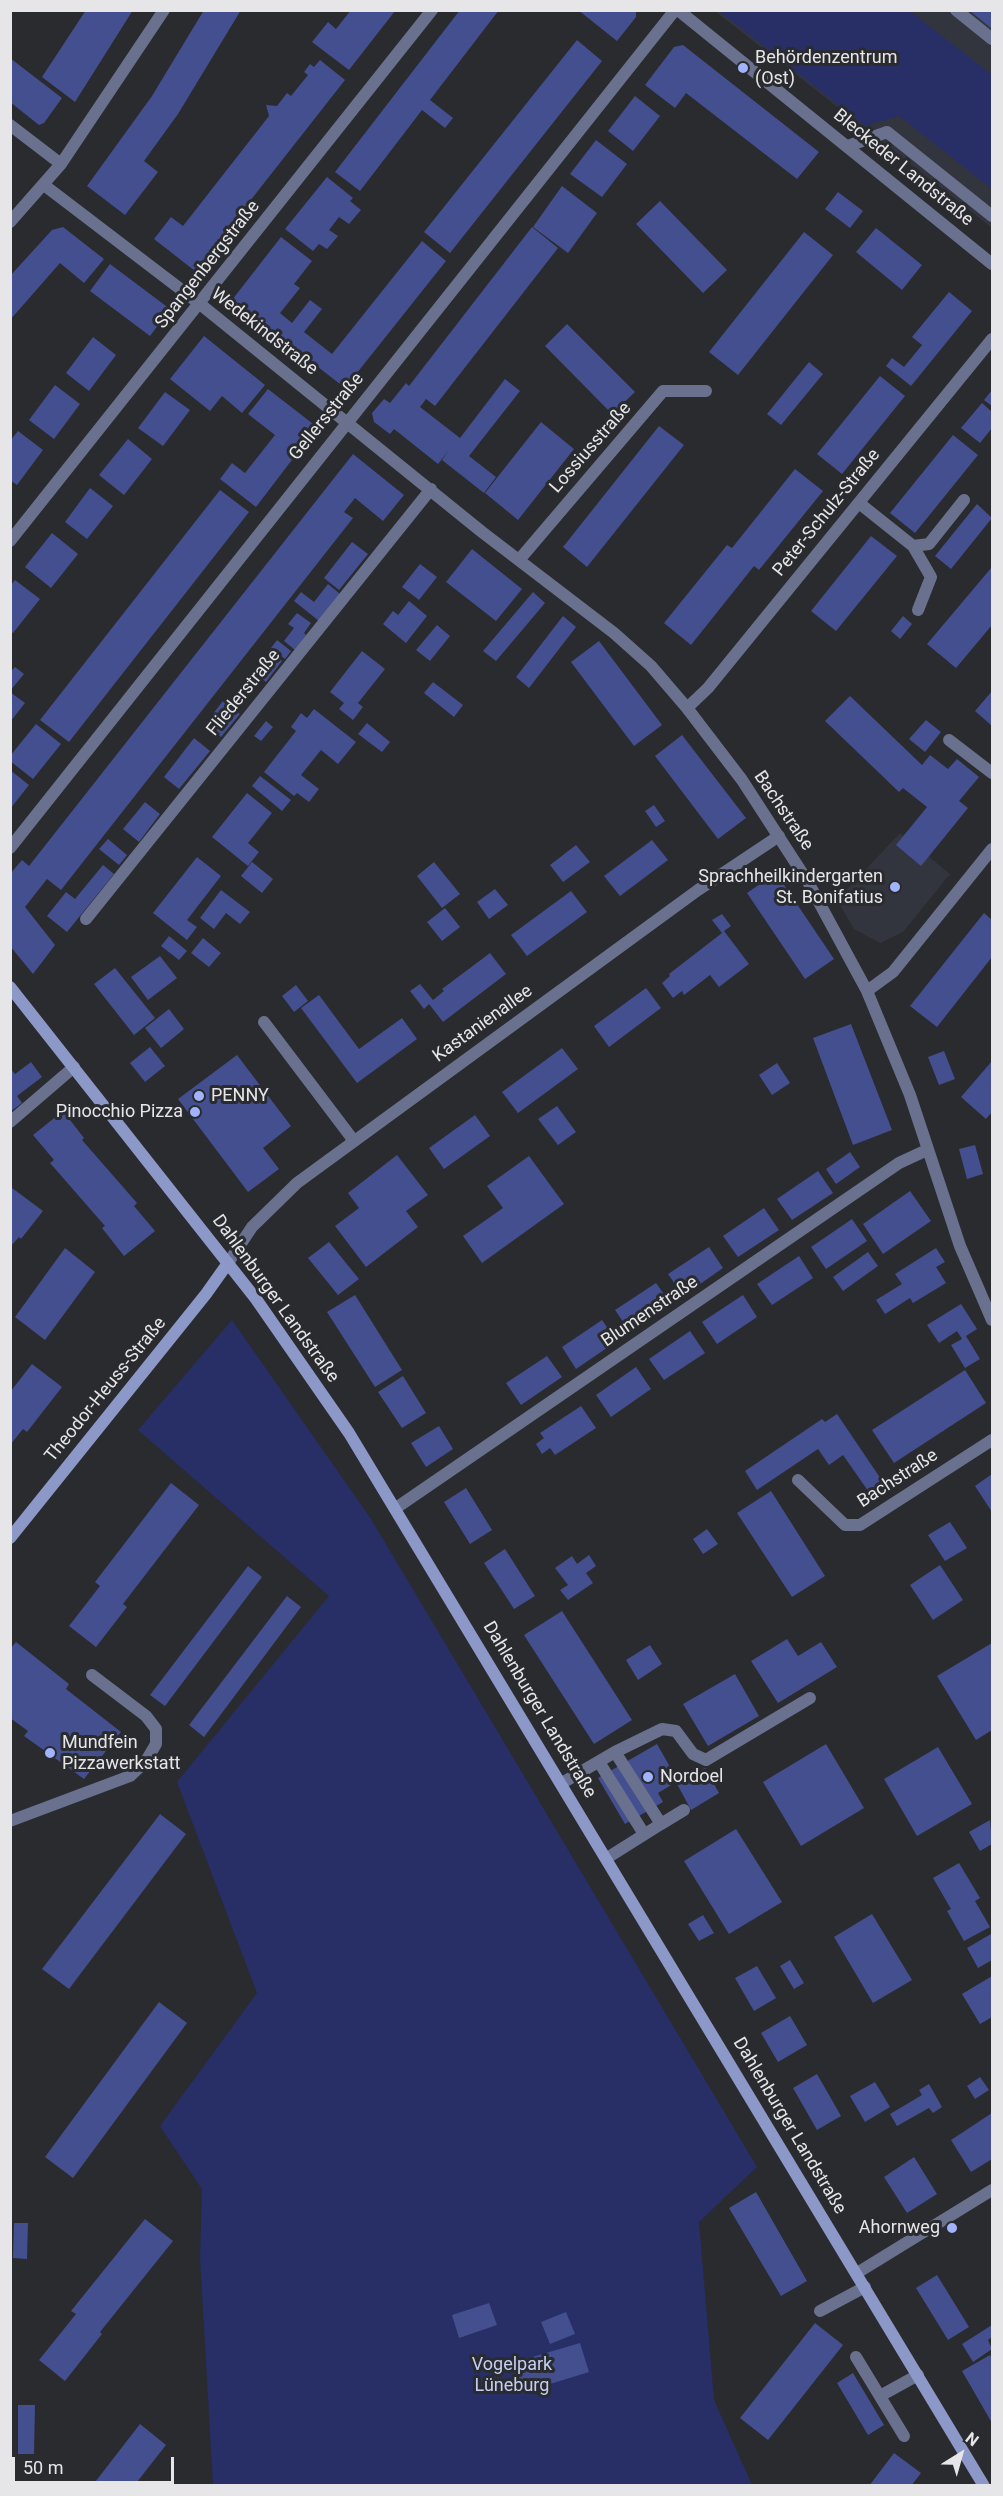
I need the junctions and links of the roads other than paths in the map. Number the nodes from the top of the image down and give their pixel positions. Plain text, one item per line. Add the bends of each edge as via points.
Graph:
1 (164, 10) edge
2 (432, 10) edge
3 (676, 10) edge
4 (957, 10) edge
5 (993, 39) edge
6 (10, 124) edge
7 (848, 146) junction
8 (61, 164) junction
9 (44, 185) junction
10 (993, 216) edge
11 (10, 222) edge
12 (993, 264) edge
13 (200, 304) junction
14 (993, 339) edge
15 (706, 391) dead end
16 (347, 421) junction
17 (431, 489) junction
18 (964, 500) dead end
19 (859, 502) junction
20 (10, 541) edge
21 (913, 546) junction
22 (519, 560) junction
23 (918, 610) dead end
24 (687, 708) junction
25 (949, 740) dead end
26 (993, 773) edge
27 (779, 836) junction
28 (10, 848) edge
29 (993, 849) edge
30 (86, 918) dead end
31 (10, 987) edge
32 (867, 991) junction
33 (264, 1022) dead end
34 (74, 1067) junction
35 (10, 1122) edge
36 (354, 1141) junction
37 (927, 1150) junction
38 (228, 1263) junction
39 (993, 1288) edge
40 (981, 1296) junction
41 (993, 1320) edge
42 (993, 1440) edge
43 (798, 1480) dead end
44 (396, 1508) junction
45 (10, 1538) edge
46 (92, 1675) dead end
47 (810, 1698) dead end
48 (615, 1752) junction
49 (599, 1762) junction
50 (562, 1783) junction
51 (684, 1810) dead end
52 (10, 1821) edge
53 (661, 1824) junction
54 (644, 1834) junction
55 (606, 1858) junction
56 (993, 2190) edge
57 (856, 2273) junction
58 (865, 2287) junction
59 (820, 2311) dead end
60 (856, 2357) dead end
61 (918, 2375) junction
62 (880, 2396) junction
63 (904, 2436) dead end
64 (984, 2486) edge

1 - 8 street
2 - 13 street, Spangenbergstraße
3 - 7 street, Bleckeder Landstraße
3 - 16 street, Gellersstraße
4 - 5 street
6 - 8 street
7 - 10 street via 887,132
7 - 12 street, Bleckeder Landstraße
8 - 9 street
9 - 11 street
9 - 13 street, Wedekindstraße
13 - 16 street, Wedekindstraße
13 - 20 street, Spangenbergstraße
14 - 19 street, Peter-Schulz-Straße
15 - 22 street, Lossiusstraße via 663,391
16 - 17 street, Wedekindstraße
16 - 28 street, Gellersstraße
17 - 22 street, Bachstraße
17 - 30 street, Fliederstraße
18 - 21 street via 929,544
19 - 21 street
19 - 24 street, Peter-Schulz-Straße via 708,688
21 - 23 street via 931,577
22 - 24 street, Bachstraße via 630,646
24 - 27 street, Bachstraße
25 - 26 street
27 - 32 street, Bachstraße
27 - 36 street, Kastanienallee via 698,890
29 - 32 street via 893,972
31 - 34 main road, Dahlenburger Landstraße
32 - 37 street, Bachstraße
33 - 36 street
34 - 35 street
34 - 38 main road, Dahlenburger Landstraße
36 - 38 street, Kastanienallee via 270,1207
37 - 40 street, Bachstraße
37 - 44 street, Blumenstraße via 899,1162
38 - 44 main road, Dahlenburger Landstraße via 295,1352
38 - 45 main road, Theodor-Heuss-Straße
39 - 40 street
40 - 41 street, Bachstraße
42 - 43 street, Bachstraße via 860,1525 845,1525
44 - 50 main road, Dahlenburger Landstraße
46 - 52 street via 146,1716 156,1729 156,1744 130,1776
47 - 48 street via 706,1760 693,1754 676,1731 662,1729
48 - 49 street
48 - 53 street
49 - 50 street
49 - 54 street
50 - 55 main road, Dahlenburger Landstraße
51 - 53 street
53 - 54 street
54 - 55 street
55 - 57 main road, Dahlenburger Landstraße
56 - 57 street
57 - 58 main road, Dahlenburger Landstraße
58 - 59 street
58 - 61 main road, Dahlenburger Landstraße
60 - 62 street
61 - 62 street
61 - 64 main road, Dahlenburger Landstraße
62 - 63 street

